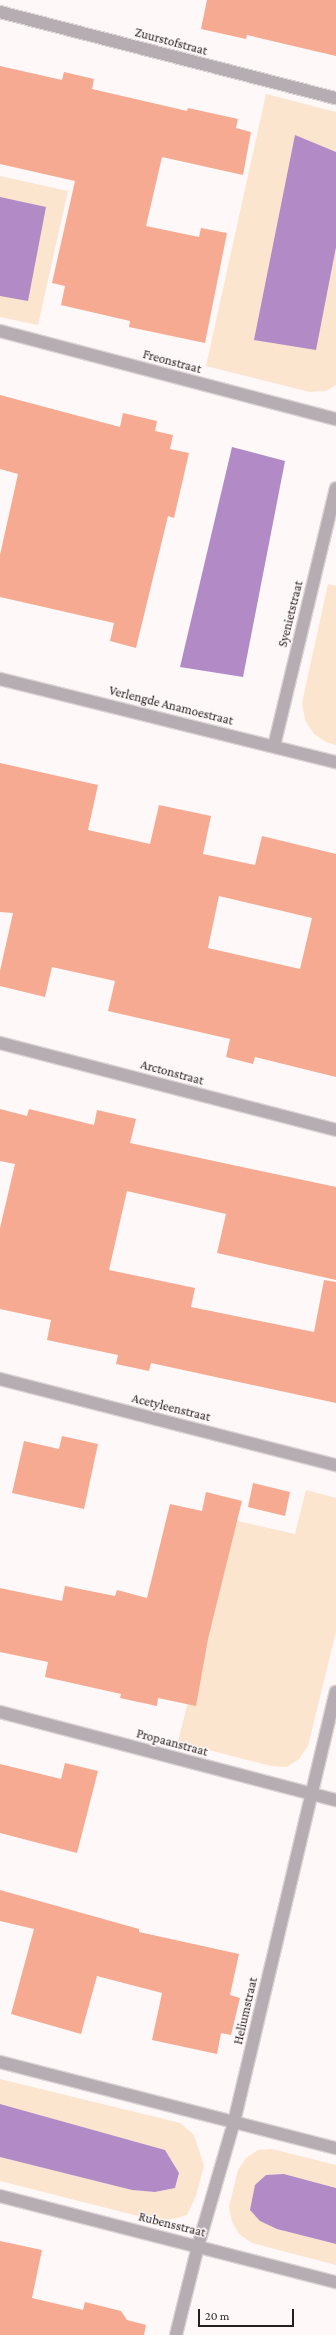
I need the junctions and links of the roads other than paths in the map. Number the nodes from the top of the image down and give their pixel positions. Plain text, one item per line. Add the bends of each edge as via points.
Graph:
1 (0, 12) edge
2 (336, 98) edge
3 (0, 331) edge
4 (336, 420) edge
5 (336, 488) edge
6 (0, 679) edge
7 (274, 746) junction
8 (336, 762) edge
9 (0, 1042) edge
10 (336, 1130) edge
11 (0, 1379) edge
12 (336, 1465) edge
13 (336, 1692) edge
14 (0, 1712) edge
15 (312, 1794) junction
16 (336, 1800) edge
17 (0, 2062) edge
18 (234, 2122) junction
19 (336, 2148) edge
20 (0, 2196) edge
21 (198, 2246) junction
22 (336, 2282) edge
23 (176, 2335) edge

1 - 2 street, Zuurstofstraat
3 - 4 street, Freonstraat
5 - 7 street, Syenietstraat
6 - 7 street, Verlengde Anamoestraat
7 - 8 street, Verlengde Anamoestraat
9 - 10 street, Arctonstraat
11 - 12 street, Acetyleenstraat
13 - 15 street, Heliumstraat
14 - 15 street, Propaanstraat
15 - 16 street, Propaanstraat
15 - 18 street, Heliumstraat
17 - 18 street
18 - 19 street
18 - 21 street, Heliumstraat
20 - 21 street, Rubensstraat
21 - 22 street, Rubensstraat
21 - 23 street, Heliumstraat

